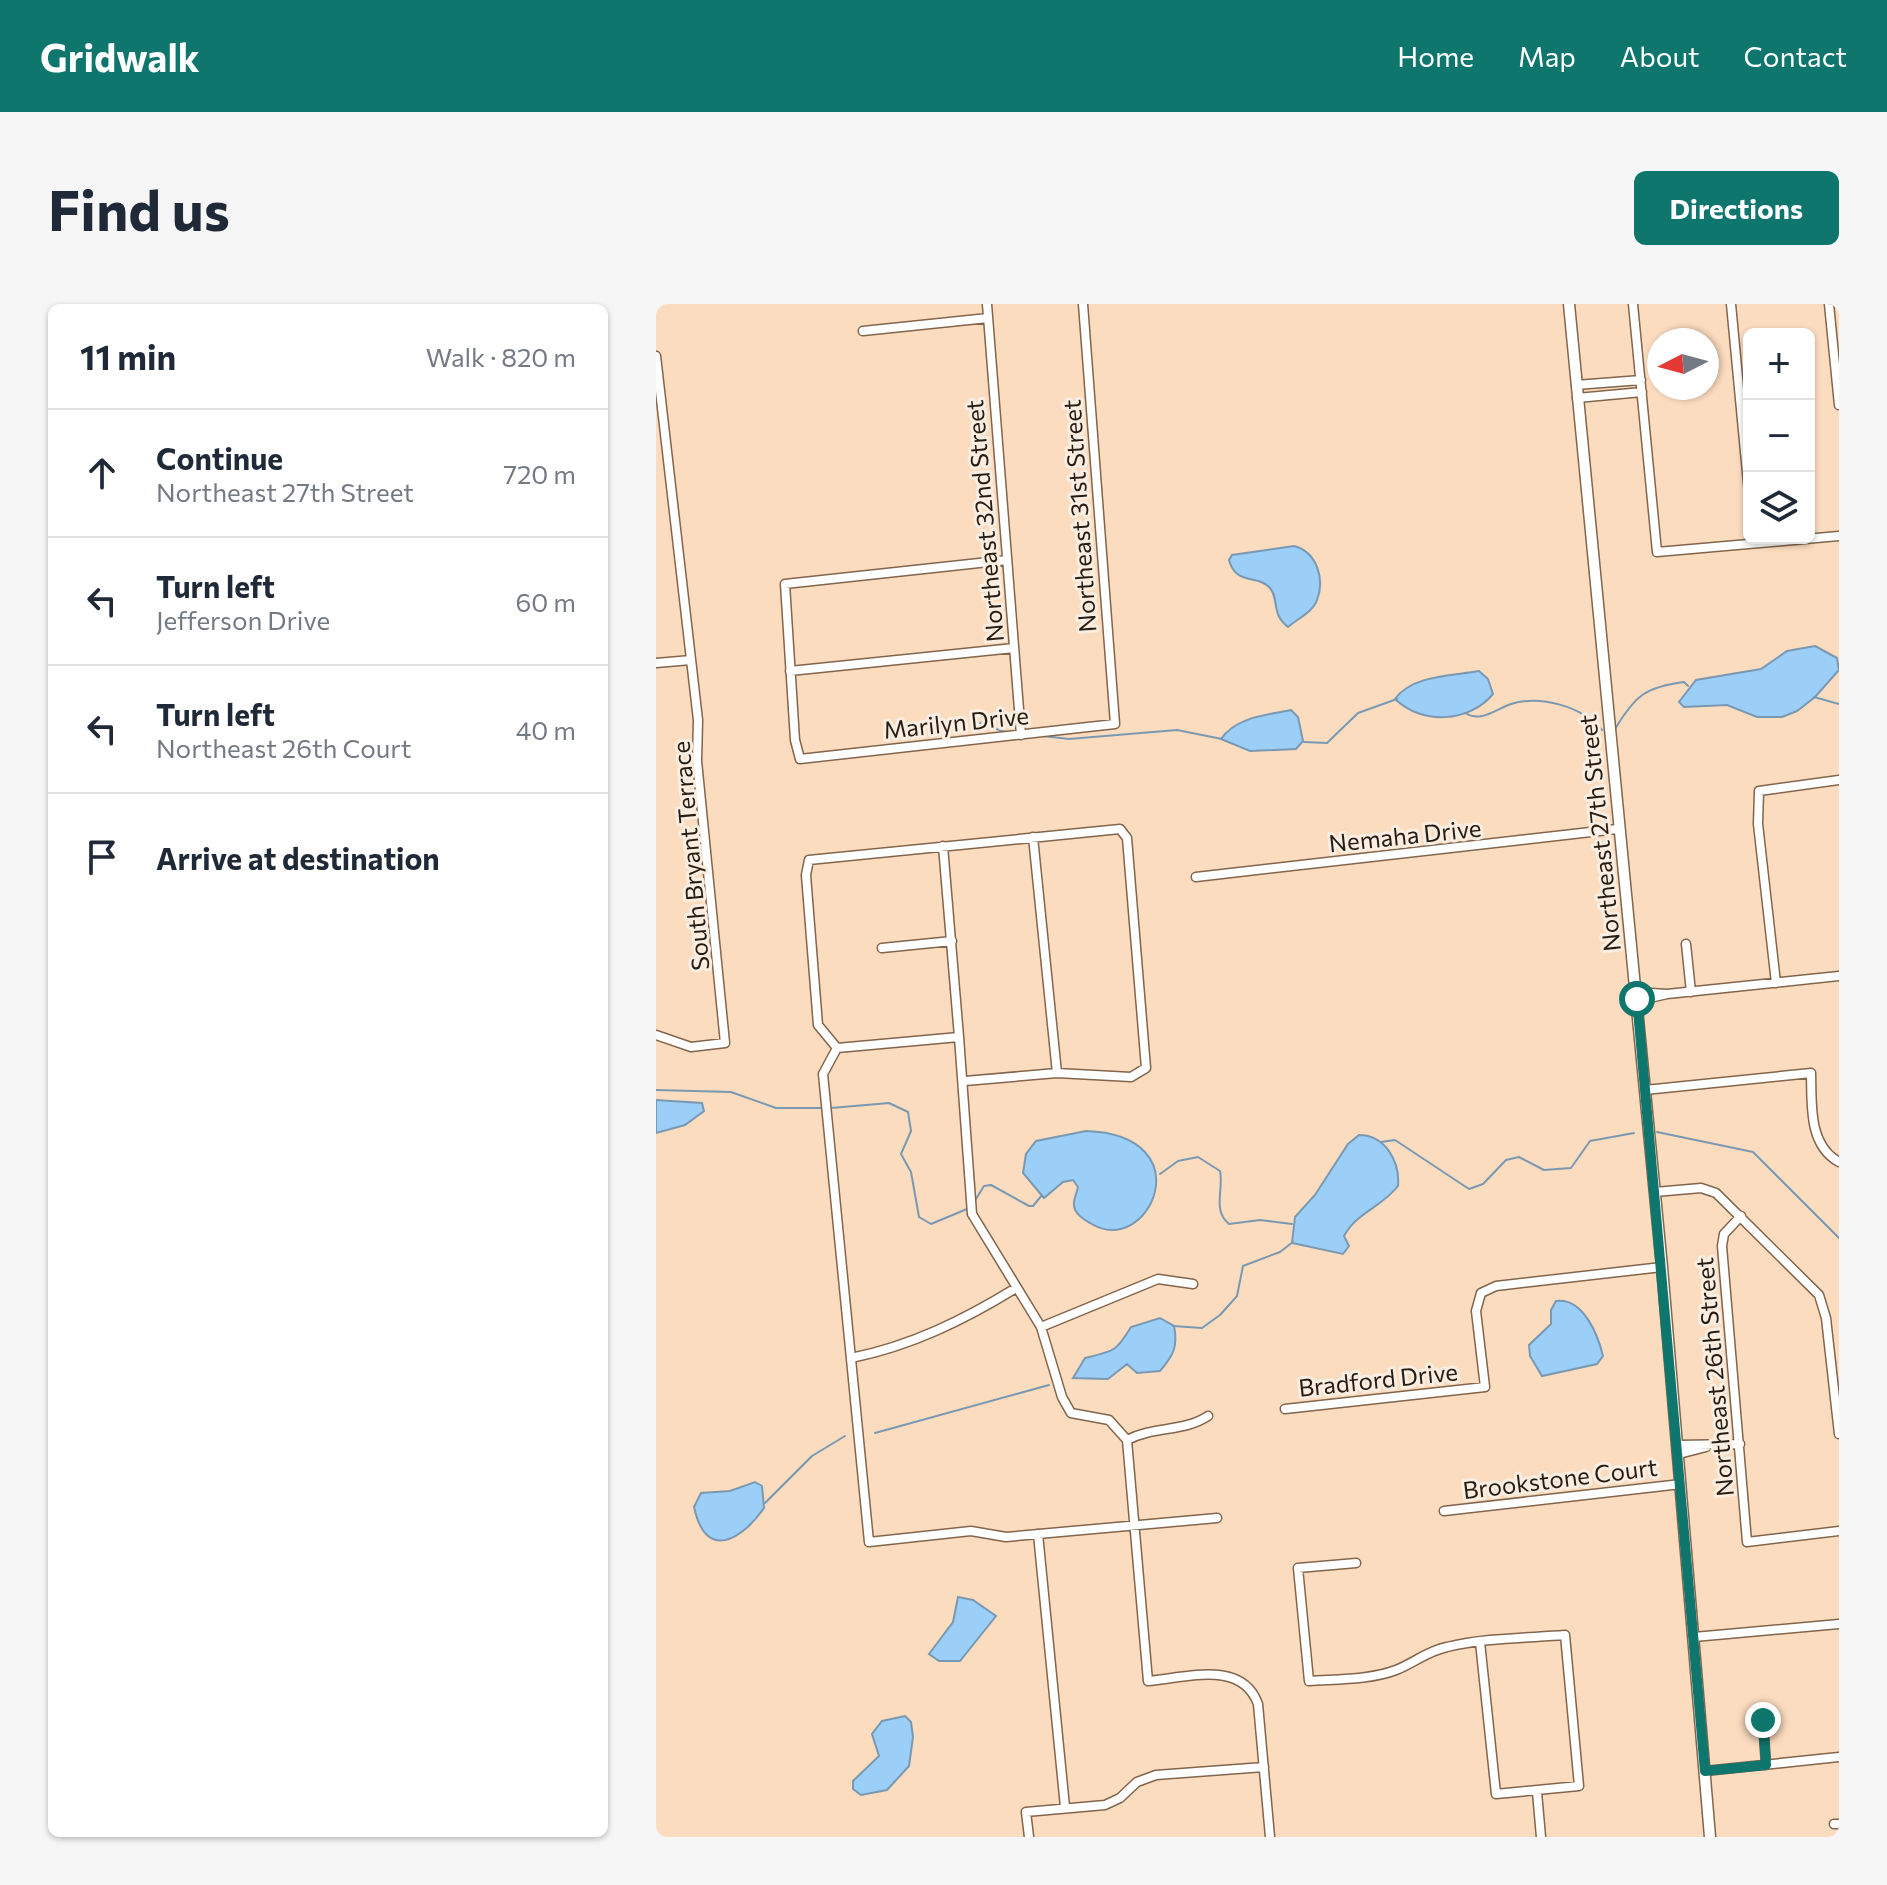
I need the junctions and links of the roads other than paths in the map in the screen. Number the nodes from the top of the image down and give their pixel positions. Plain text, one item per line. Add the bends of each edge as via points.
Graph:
1 (987, 304) edge
2 (1083, 304) edge
3 (1569, 304) edge
4 (1633, 304) edge
5 (1731, 304) edge
6 (1829, 304) edge
7 (988, 318) junction
8 (863, 331) dead end
9 (656, 356) edge
10 (1641, 380) junction
11 (1576, 385) junction
12 (1642, 392) junction
13 (1577, 398) junction
14 (1839, 405) edge
15 (1747, 472) edge
16 (1839, 536) edge
17 (1815, 537) edge
18 (1743, 542) edge
19 (1007, 560) junction
20 (1014, 648) junction
21 (691, 660) junction
22 (656, 663) edge
23 (790, 671) junction
24 (1115, 724) joint
25 (1021, 735) junction
26 (1839, 780) edge
27 (1617, 829) junction
28 (1033, 837) junction
29 (943, 846) junction
30 (1196, 877) dead end
31 (952, 941) junction
32 (1686, 944) dead end
33 (882, 948) dead end
34 (1839, 976) edge
35 (1776, 983) junction
36 (1691, 992) junction
37 (1636, 996) junction
38 (656, 1035) edge
39 (959, 1037) junction
40 (837, 1048) junction
41 (1057, 1073) junction
42 (965, 1081) junction
43 (1645, 1090) junction
44 (1839, 1162) edge
45 (1655, 1192) junction
46 (1741, 1216) junction
47 (1662, 1267) junction
48 (1193, 1284) dead end
49 (1016, 1288) junction
50 (1041, 1327) junction
51 (851, 1358) junction
52 (1285, 1409) dead end
53 (1208, 1416) dead end
54 (1839, 1434) edge
55 (1127, 1440) junction
56 (1740, 1444) junction
57 (1678, 1450) junction
58 (1681, 1484) junction
59 (1444, 1511) dead end
60 (1217, 1518) dead end
61 (1134, 1524) junction
62 (1839, 1531) edge
63 (1038, 1534) junction
64 (1356, 1563) dead end
65 (1839, 1624) edge
66 (1694, 1637) junction
67 (1480, 1642) junction
68 (1763, 1720) dead end
69 (1839, 1757) edge
70 (1766, 1765) junction
71 (1264, 1767) junction
72 (1705, 1771) junction
73 (1537, 1792) junction
74 (1065, 1807) junction
75 (1029, 1837) edge
76 (1270, 1837) edge
77 (1541, 1837) edge
78 (1710, 1837) edge

1 - 7 street, Northeast 32nd Street
2 - 24 street, Northeast 31st Street
3 - 11 street, Northeast 27th Street
4 - 10 street
5 - 15 street
6 - 14 street
7 - 8 street
7 - 19 street, Northeast 32nd Street
9 - 21 street, South Bryant Terrace
10 - 11 street
10 - 12 street
11 - 13 street, Northeast 27th Street
12 - 13 street
12 - 18 street via 1657,552
13 - 27 street, Northeast 27th Street
16 - 17 street
19 - 20 street, Northeast 32nd Street
19 - 23 street via 785,584
20 - 23 street
20 - 25 street, Northeast 32nd Street
21 - 22 street
21 - 38 street, South Bryant Terrace via 725,1043 691,1047
23 - 25 street, Marilyn Drive via 800,759
24 - 25 street, Marilyn Drive
26 - 35 street via 1759,791
27 - 30 street, Nemaha Drive
27 - 37 street, Northeast 27th Street
28 - 29 street
28 - 41 street
28 - 41 street via 1115,828 1127,838 1146,1068 1131,1077
29 - 31 street
29 - 40 street via 818,857 806,863 818,1025
31 - 33 street
31 - 39 street
32 - 36 street
34 - 35 street
35 - 36 street
36 - 37 street
37 - 43 street, Northeast 27th Street
39 - 40 street
39 - 42 street
40 - 51 street via 823,1074
41 - 42 street
42 - 49 street via 972,1214
43 - 44 street via 1811,1073 1816,1133
43 - 45 street, Northeast 27th Street
45 - 46 street via 1708,1189
45 - 47 street, Northeast 27th Street
46 - 54 street via 1819,1295
46 - 56 street, Northeast 26th Street via 1724,1234 1722,1246
47 - 52 street, Bradford Drive via 1496,1286 1481,1293 1476,1311 1485,1387
47 - 57 street, Northeast 27th Street
48 - 50 street via 1158,1279
49 - 50 street
49 - 51 street via 925,1336
50 - 55 street via 1071,1413 1109,1420
51 - 63 street via 869,1542 971,1531 1006,1537
53 - 55 street via 1193,1426 1159,1428
55 - 61 street
56 - 57 street
56 - 62 street, Northeast 26th Street via 1747,1542
57 - 58 street, Northeast 27th Street
58 - 59 street, Brookstone Court
58 - 66 street, Northeast 27th Street
60 - 61 street
61 - 63 street
61 - 71 street via 1148,1681 1226,1674 1245,1681 1258,1704
63 - 74 street
64 - 67 street via 1298,1568 1309,1681 1386,1673 1432,1651
65 - 66 street
66 - 72 street, Northeast 27th Street
67 - 73 street via 1496,1794
67 - 73 street via 1565,1635 1579,1786
68 - 70 street
69 - 70 street
70 - 72 street
71 - 74 street via 1156,1775 1105,1805
71 - 76 street
72 - 78 street, Northeast 27th Street
73 - 77 street
74 - 75 street via 1026,1812

